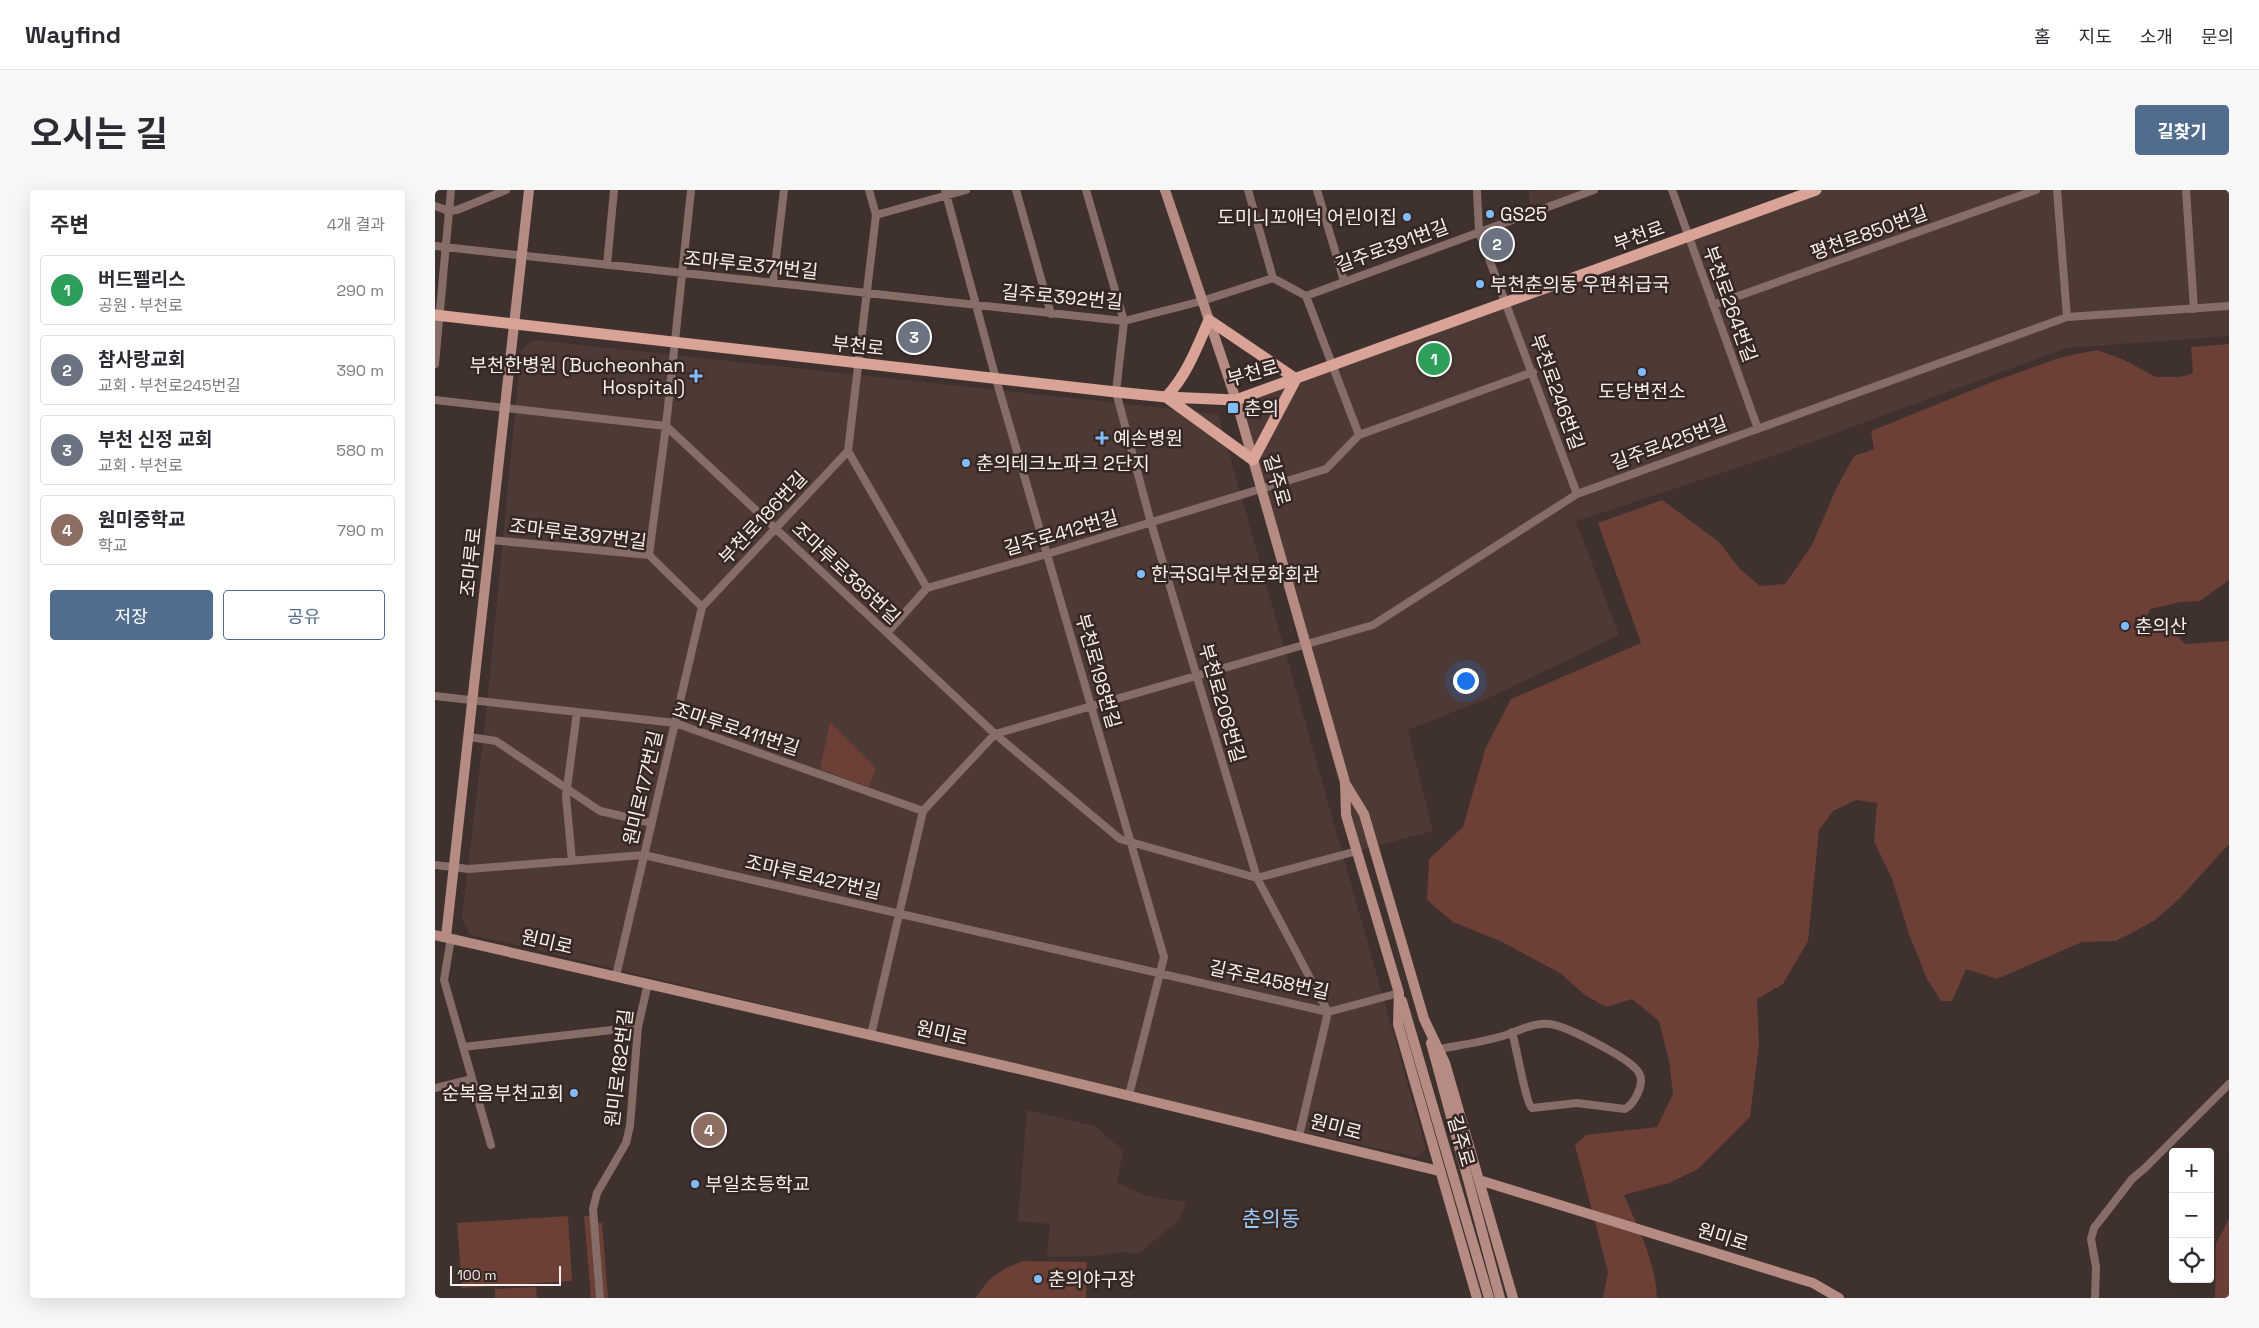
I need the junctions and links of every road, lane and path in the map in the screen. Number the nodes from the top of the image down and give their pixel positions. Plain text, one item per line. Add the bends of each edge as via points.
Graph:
1 (451, 190) edge
2 (506, 190) edge
3 (529, 190) edge
4 (614, 190) edge
5 (691, 190) edge
6 (784, 190) edge
7 (869, 190) edge
8 (966, 190) edge
9 (1015, 190) edge
10 (1086, 190) edge
11 (1165, 190) edge
12 (1248, 190) edge
13 (1317, 190) edge
14 (1477, 190) edge
15 (1594, 190) edge
16 (1672, 190) edge
17 (1816, 190) edge
18 (2036, 190) edge
19 (2057, 190) edge
20 (2186, 190) edge
21 (945, 193) edge
22 (435, 206) edge
23 (449, 211) junction
24 (876, 215) junction
25 (1479, 232) junction
26 (1687, 237) junction
27 (435, 246) edge
28 (445, 247) junction
29 (521, 256) junction
30 (607, 265) junction
31 (681, 273) junction
32 (1273, 278) junction
33 (1344, 280) junction
34 (773, 283) junction
35 (867, 294) junction
36 (1307, 296) junction
37 (1202, 301) junction
38 (1507, 302) junction
39 (1713, 305) junction
40 (977, 306) junction
41 (2229, 306) edge
42 (2194, 309) junction
43 (1051, 314) junction
44 (437, 315) edge
45 (2067, 317) junction
46 (1209, 320) junction
47 (1125, 321) junction
48 (514, 323) junction
49 (674, 343) junction
50 (435, 364) edge
51 (858, 364) junction
52 (1332, 366) junction
53 (1533, 372) junction
54 (997, 379) junction
55 (1296, 379) junction
56 (1116, 392) junction
57 (1166, 397) junction
58 (435, 400) edge
59 (1236, 400) junction
60 (505, 410) junction
61 (666, 426) junction
62 (1758, 429) junction
63 (1359, 435) junction
64 (848, 451) junction
65 (1253, 460) junction
66 (1261, 489) junction
67 (1577, 494) junction
68 (1151, 523) junction
69 (775, 529) junction
70 (491, 540) junction
71 (1047, 554) junction
72 (649, 555) junction
73 (927, 588) junction
74 (702, 607) junction
75 (887, 633) junction
76 (1306, 646) junction
77 (1198, 676) junction
78 (435, 696) edge
79 (473, 701) junction
80 (1091, 707) junction
81 (577, 712) junction
82 (675, 723) junction
83 (995, 734) junction
84 (469, 737) junction
85 (1345, 782) junction
86 (567, 790) junction
87 (923, 811) junction
88 (652, 823) junction
89 (1131, 843) junction
90 (1357, 851) junction
91 (644, 855) junction
92 (572, 861) junction
93 (1378, 864) junction
94 (435, 865) edge
95 (453, 868) junction
96 (1362, 868) junction
97 (1257, 878) junction
98 (898, 913) junction
99 (444, 937) edge
100 (1161, 973) junction
101 (616, 976) junction
102 (648, 983) junction
103 (1399, 993) junction
104 (1328, 1012) junction
105 (1424, 1019) junction
106 (637, 1027) junction
107 (1512, 1032) junction
108 (871, 1035) junction
109 (463, 1047) junction
110 (1439, 1049) junction
111 (472, 1080) junction
112 (2229, 1084) edge
113 (435, 1088) edge
114 (1129, 1096) junction
115 (1299, 1136) junction
116 (491, 1145) dead end
117 (1433, 1150) junction
118 (1416, 1166) junction
119 (1439, 1171) junction
120 (1479, 1180) junction
121 (600, 1298) edge
122 (1477, 1298) edge
123 (1489, 1298) edge
124 (1500, 1298) edge
125 (1513, 1298) edge
126 (1839, 1298) edge
127 (2095, 1298) edge

1 - 23 street
2 - 23 street
3 - 29 street, 조마루로
4 - 30 street
5 - 31 street
6 - 34 street
7 - 24 street
8 - 21 street
9 - 43 street
10 - 47 street
11 - 37 street, 길주로
12 - 32 street
13 - 33 street
14 - 25 street, 부천로246번길
15 - 25 street, 길주로391번길
16 - 26 street, 부천로264번길
17 - 26 main road, 부천로
18 - 39 street, 평천로850번길
19 - 45 street
20 - 42 street
21 - 24 street
21 - 40 street, 부천로198번길
22 - 23 street
23 - 28 street
24 - 35 street
25 - 33 street, 길주로391번길
25 - 38 street, 부천로246번길
26 - 38 main road, 부천로
26 - 39 street, 부천로264번길
27 - 28 street, 조마루로371번길
28 - 29 street, 조마루로371번길
28 - 44 street
29 - 30 street, 조마루로371번길
29 - 48 street, 조마루로
30 - 31 street, 조마루로371번길
31 - 34 street, 조마루로371번길
31 - 49 street
32 - 36 street
32 - 37 street
33 - 36 street, 길주로391번길
34 - 35 street, 조마루로371번길
35 - 40 street, 조마루로371번길
35 - 51 street
36 - 52 street
37 - 46 street, 길주로
37 - 47 street, 길주로392번길
38 - 52 main road, 부천로
38 - 53 street, 부천로246번길
39 - 62 street, 부천로264번길
40 - 43 street, 길주로392번길
40 - 54 street, 부천로198번길
41 - 42 street, 길주로425번길
42 - 45 street, 길주로425번길
43 - 47 street, 길주로392번길
44 - 48 main road, 부천로
44 - 50 street
45 - 62 street, 길주로425번길
46 - 55 main road
46 - 57 main road via 1191,363
46 - 59 street, 길주로
47 - 56 street
48 - 49 main road, 부천로
48 - 60 street, 조마루로
49 - 51 main road, 부천로
49 - 61 street
51 - 54 main road, 부천로
51 - 64 street
52 - 55 main road, 부천로
52 - 63 street
53 - 63 street
53 - 67 street, 부천로246번길
54 - 56 main road, 부천로
54 - 71 street, 부천로198번길
55 - 59 main road, 부천로
55 - 65 main road
56 - 57 main road, 부천로
56 - 68 street, 부천로208번길
57 - 59 main road, 부천로
57 - 65 main road
58 - 60 street
59 - 65 street, 길주로
60 - 61 street
60 - 70 street, 조마루로
61 - 69 street, 조마루로385번길
61 - 72 street
62 - 67 street, 길주로425번길
63 - 66 street, 길주로412번길 via 1326,469
64 - 69 street, 부천로186번길
64 - 73 street
65 - 66 street, 길주로
66 - 68 street, 길주로412번길
66 - 76 street, 길주로
67 - 76 street, 길주로425번길 via 1373,625
68 - 71 street, 길주로412번길
68 - 77 street, 부천로208번길
69 - 74 street, 부천로186번길
69 - 75 street, 조마루로385번길
70 - 72 street, 조마루로397번길
70 - 79 street, 조마루로
71 - 73 street, 길주로412번길
71 - 80 street, 부천로198번길
72 - 74 street, 조마루로397번길
73 - 75 street
74 - 82 street, 원미로177번길
75 - 83 street, 조마루로385번길
76 - 77 street, 길주로425번길
76 - 85 street, 길주로
77 - 80 street, 길주로425번길
77 - 97 street, 부천로208번길
78 - 79 street, 조마루로411번길
79 - 81 street, 조마루로411번길
79 - 84 street, 조마루로
80 - 83 street, 길주로425번길
80 - 89 street, 부천로198번길
81 - 82 street, 조마루로411번길
81 - 86 street
82 - 87 street, 조마루로411번길
82 - 88 street, 원미로177번길
83 - 87 street
83 - 89 street, 조마루로385번길 via 1120,839
84 - 86 street via 496,741
84 - 95 street, 조마루로
85 - 90 street, 길주로 via 1346,815
85 - 93 street, 길주로 via 1364,814
86 - 88 street via 600,811
86 - 92 street
87 - 98 street
88 - 91 street, 원미로177번길
89 - 97 street, 조마루로385번길
89 - 100 street, 부천로198번길 via 1164,957
90 - 96 street, 길주로
90 - 97 street
91 - 92 street, 조마루로427번길
91 - 98 street, 조마루로427번길
91 - 101 street, 원미로177번길
92 - 95 street, 조마루로427번길
93 - 96 street via 1373,856 1367,855
93 - 105 street, 길주로
94 - 95 street, 조마루로427번길
95 - 99 street, 조마루로
96 - 103 street, 길주로
97 - 104 street, 부천로208번길
98 - 100 street, 조마루로427번길
98 - 108 street
99 - 101 street, 원미로
99 - 109 street via 444,980
100 - 104 street, 길주로458번길
100 - 114 street, 부천로198번길
101 - 102 street, 원미로
102 - 106 street, 원미로182번길
102 - 108 street, 원미로
103 - 104 street, 길주로458번길
103 - 117 street, 길주로 via 1397,1024
103 - 123 street, 길주로
104 - 115 street
105 - 110 street, 길주로
105 - 124 street, 길주로
106 - 109 street
106 - 121 street, 원미로182번길 via 626,1143 597,1193 593,1209
107 - 107 street via 1547,1023 1574,1032 1635,1067 1641,1077 1639,1092 1625,1109 1577,1103 1532,1108 1526,1097
107 - 110 street
108 - 114 street, 원미로
109 - 111 street
110 - 120 street, 길주로
111 - 113 street
111 - 116 street
112 - 127 street via 2132,1179 2094,1228 2091,1239
114 - 115 street, 원미로
115 - 118 street, 원미로
117 - 118 street
117 - 119 street, 길주로
118 - 119 street, 원미로
119 - 122 street, 길주로
120 - 125 street, 길주로
120 - 126 street, 원미로 via 1813,1283

